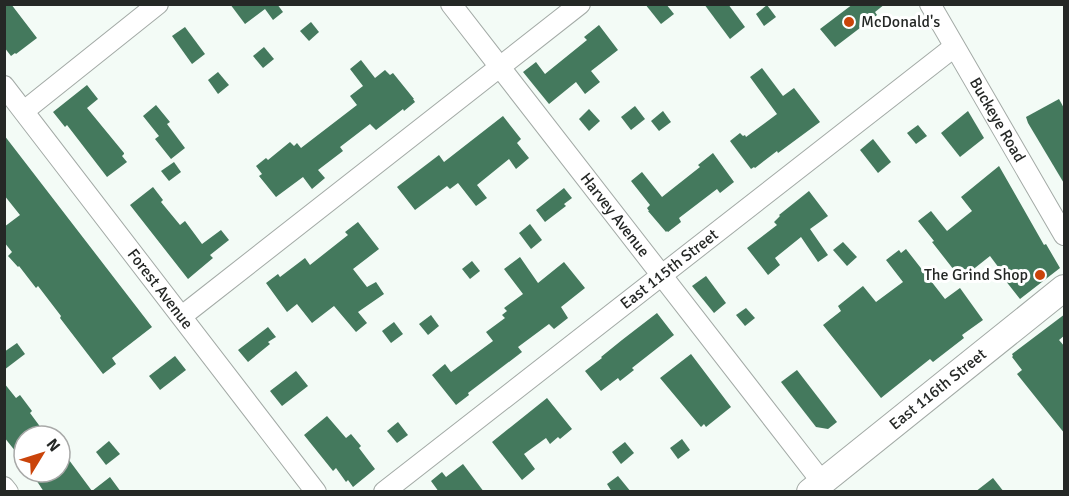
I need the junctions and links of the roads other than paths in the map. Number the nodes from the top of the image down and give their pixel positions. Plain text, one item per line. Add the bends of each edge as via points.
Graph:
1 (158, 4) edge
2 (451, 4) edge
3 (580, 4) edge
4 (930, 4) edge
5 (954, 47) junction
6 (500, 68) junction
7 (4, 86) edge
8 (24, 111) junction
9 (1065, 235) edge
10 (661, 276) junction
11 (1065, 288) edge
12 (182, 316) junction
13 (4, 487) edge
14 (816, 487) edge
15 (8, 492) edge
16 (316, 492) edge
17 (384, 492) edge

1 - 8 street
2 - 6 street, Harvey Avenue
3 - 6 street
4 - 5 street, Buckeye Road
5 - 9 street, Buckeye Road
5 - 10 street, East 115th Street
6 - 10 street, Harvey Avenue
6 - 12 street
7 - 8 street, Forest Avenue
8 - 12 street, Forest Avenue
10 - 14 street, Harvey Avenue
10 - 17 street, East 115th Street
11 - 14 main road, East 116th Street
12 - 16 street, Forest Avenue
13 - 15 street

